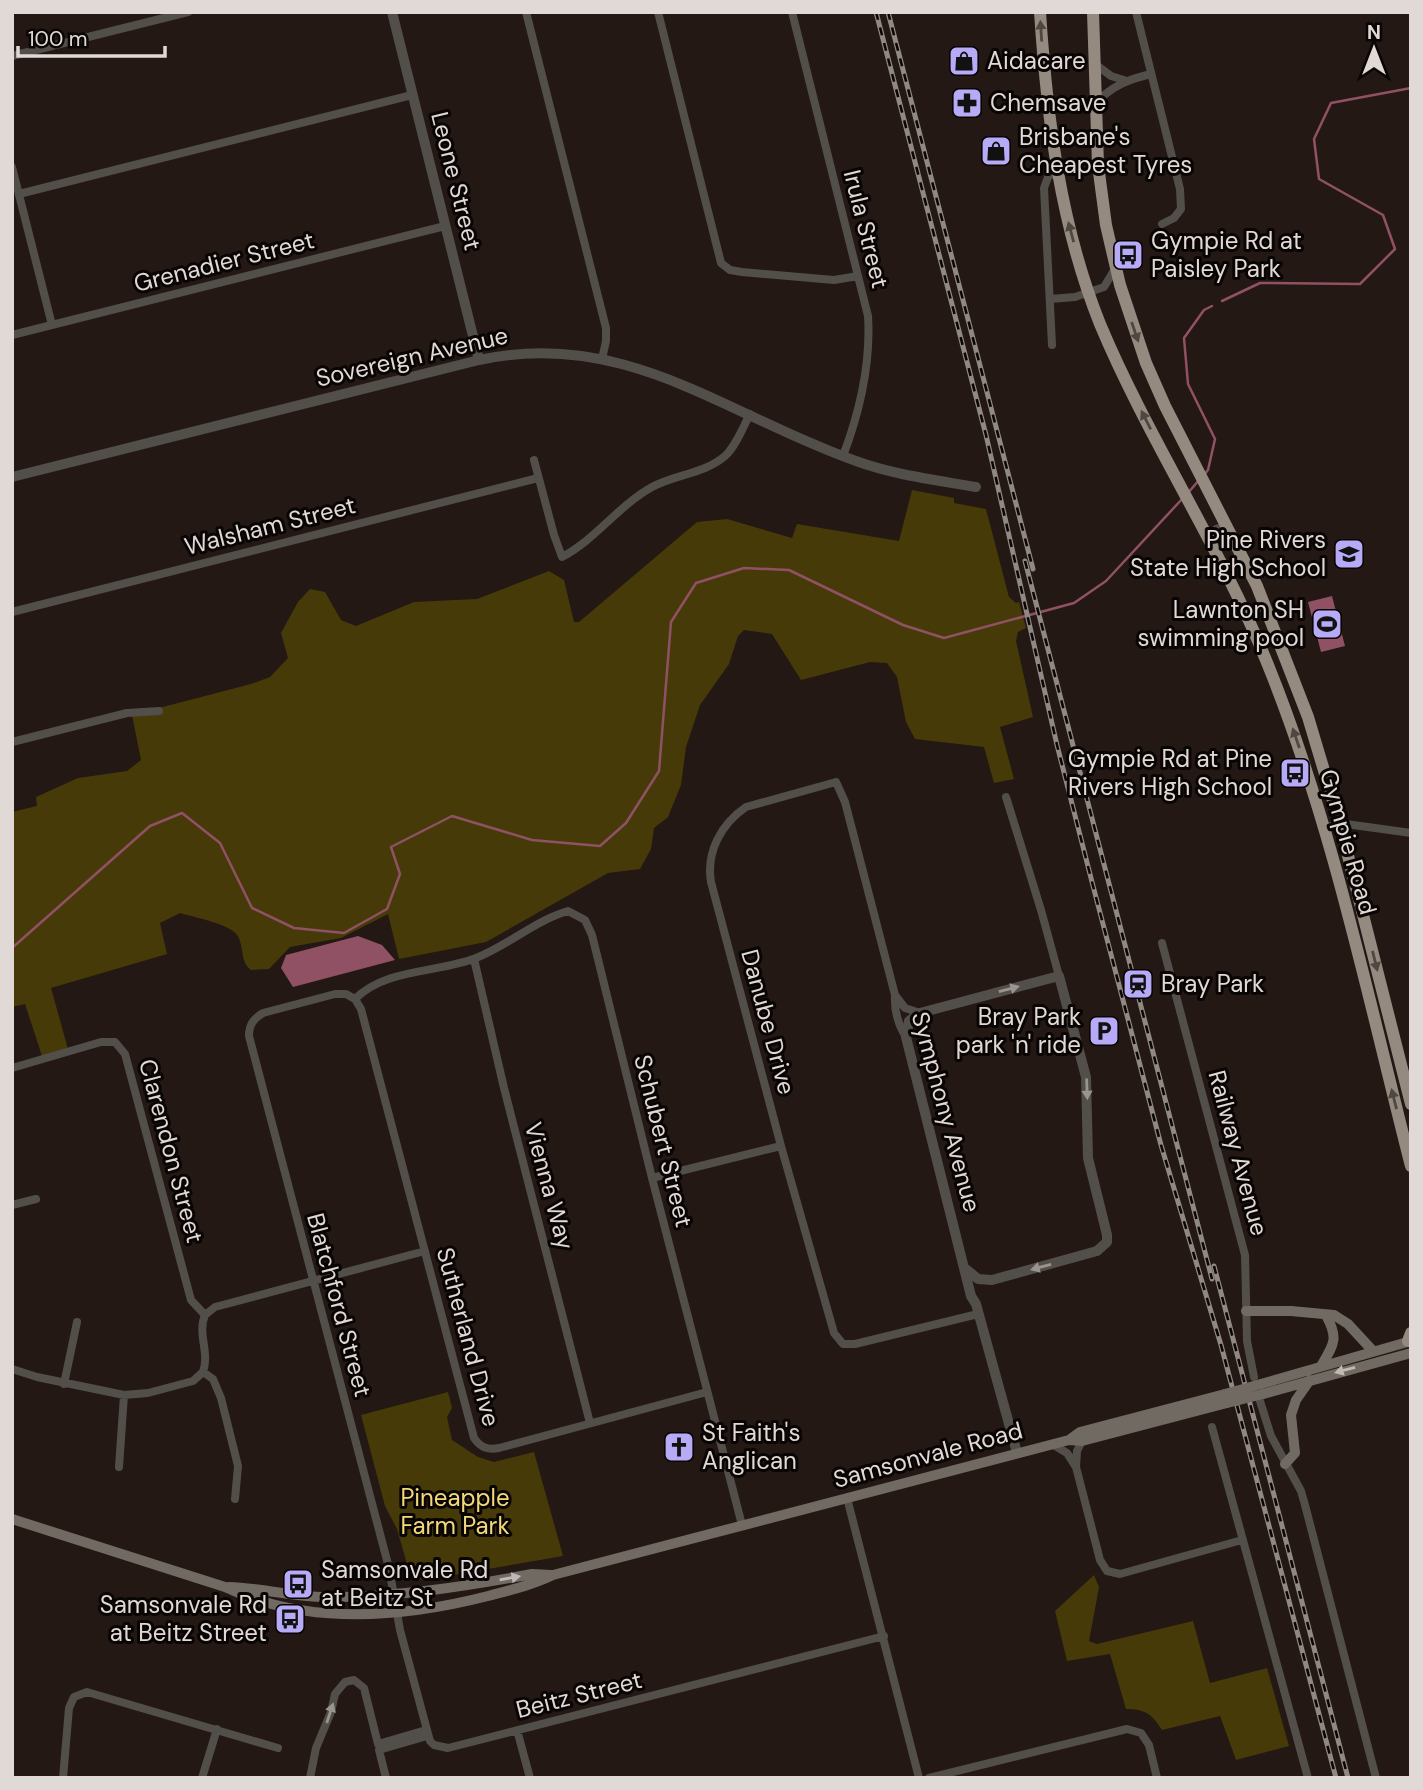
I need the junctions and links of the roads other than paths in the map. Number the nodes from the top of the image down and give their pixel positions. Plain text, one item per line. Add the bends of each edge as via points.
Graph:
1 (188, 12) edge
2 (392, 12) edge
3 (526, 12) edge
4 (658, 12) edge
5 (792, 12) edge
6 (1040, 12) edge
7 (1093, 12) edge
8 (1136, 12) edge
9 (157, 16) edge
10 (12, 56) edge
11 (1094, 64) junction
12 (1151, 74) junction
13 (1124, 80) junction
14 (412, 95) junction
15 (1095, 102) junction
16 (12, 167) edge
17 (1057, 170) junction
18 (19, 194) junction
19 (1162, 224) dead end
20 (445, 226) junction
21 (1116, 267) junction
22 (858, 275) junction
23 (1089, 293) junction
24 (1050, 299) junction
25 (52, 326) junction
26 (12, 335) edge
27 (1052, 345) dead end
28 (602, 359) junction
29 (479, 360) junction
30 (750, 414) junction
31 (843, 456) junction
32 (534, 460) dead end
33 (12, 477) edge
34 (538, 478) junction
35 (976, 487) dead end
36 (1227, 526) junction
37 (1210, 541) junction
38 (12, 612) edge
39 (159, 711) dead end
40 (12, 742) edge
41 (836, 782) joint
42 (1006, 797) dead end
43 (1340, 824) junction
44 (1324, 827) junction
45 (1411, 833) edge
46 (1162, 943) dead end
47 (474, 959) junction
48 (1059, 976) junction
49 (895, 995) junction
50 (355, 999) junction
51 (920, 1013) junction
52 (906, 1037) junction
53 (12, 1068) edge
54 (1411, 1104) edge
55 (781, 1146) junction
56 (1411, 1166) edge
57 (652, 1178) junction
58 (36, 1199) dead end
59 (12, 1205) edge
60 (425, 1251) junction
61 (966, 1269) junction
62 (992, 1280) junction
63 (313, 1281) junction
64 (977, 1309) junction
65 (1246, 1311) junction
66 (205, 1315) junction
67 (1325, 1315) junction
68 (77, 1322) dead end
69 (1410, 1342) edge
70 (1373, 1351) junction
71 (1321, 1366) junction
72 (12, 1369) edge
73 (203, 1372) junction
74 (1310, 1380) junction
75 (64, 1384) junction
76 (1259, 1389) junction
77 (707, 1392) junction
78 (124, 1395) junction
79 (1226, 1399) junction
80 (590, 1423) junction
81 (1212, 1427) dead end
82 (1069, 1440) junction
83 (1082, 1441) junction
84 (1052, 1444) junction
85 (1017, 1453) junction
86 (1285, 1464) junction
87 (119, 1467) dead end
88 (1076, 1467) junction
89 (847, 1498) junction
90 (235, 1499) dead end
91 (12, 1519) edge
92 (742, 1525) junction
93 (1242, 1540) junction
94 (553, 1574) junction
95 (225, 1587) junction
96 (394, 1595) junction
97 (397, 1613) junction
98 (884, 1636) junction
99 (217, 1729) junction
100 (517, 1730) junction
101 (426, 1733) junction
102 (278, 1748) dead end
103 (63, 1778) edge
104 (202, 1778) edge
105 (310, 1778) edge
106 (386, 1778) edge
107 (530, 1778) edge
108 (919, 1778) edge
109 (929, 1778) edge
110 (1157, 1778) edge
111 (1308, 1778) edge
112 (1376, 1778) edge

1 - 9 street
2 - 14 street, Leone Street
3 - 28 street via 606,328
4 - 22 street via 721,263 730,270 824,279
5 - 22 street, Irula Street
17 -> 6 highway, Gympie Road
7 - 11 highway, Gympie Road
8 - 12 street
9 - 10 street
11 - 13 street
11 - 15 highway, Gympie Road
12 - 13 street
12 - 19 street via 1181,203 1178,214
13 - 15 street
14 - 18 street
14 - 20 street, Leone Street
15 - 21 highway, Gympie Road via 1101,190
16 - 18 street
23 -> 17 highway, Gympie Road
17 - 24 street via 1044,188
18 - 25 street
20 - 25 street, Grenadier Street
20 - 29 street, Leone Street
21 - 23 street via 1106,285
21 -> 36 highway, Gympie Road via 1146,363
22 - 31 street, Irula Street via 868,316 869,356
23 - 24 street
37 -> 23 highway, Gympie Road via 1123,375
24 - 27 street
25 - 26 street, Grenadier Street
28 - 29 street, Sovereign Avenue via 523,352
28 - 30 street, Sovereign Avenue via 671,379
29 - 33 street, Sovereign Avenue
30 - 31 street, Sovereign Avenue
30 - 34 street via 729,453 714,465 651,488 579,549 562,557
31 - 35 street, Sovereign Avenue
32 - 34 street
34 - 38 street, Walsham Street
36 - 37 street via 1216,529
36 - 43 highway, Gympie Road via 1287,661
44 -> 37 highway, Gympie Road via 1268,666
39 - 40 street via 127,713
41 - 49 street, Symphony Avenue
41 - 55 street, Danube Drive via 746,807 717,839 708,867
42 - 48 street
43 - 44 street
43 - 45 street
43 -> 54 highway, Gympie Road
56 -> 44 highway, Gympie Road
46 - 65 street, Railway Avenue via 1245,1255
47 - 50 street via 375,984
47 - 57 street, Schubert Street via 568,911 585,920
47 - 80 street, Vienna Way
51 -> 48 street
48 -> 62 street via 1086,1077 1088,1158 1107,1242 1097,1251
49 - 51 street via 905,1008
49 - 52 street, Symphony Avenue
50 - 60 street, Sutherland Drive
50 - 63 street, Blatchford Street via 335,994 262,1013 251,1024 249,1036
51 - 52 street via 909,1021
52 - 61 street, Symphony Avenue
53 - 66 street, Clarendon Street via 101,1042 115,1042 125,1054 191,1300
55 - 57 street
55 - 64 street, Danube Drive via 834,1333 843,1344
57 - 77 street, Schubert Street
58 - 59 street
60 - 63 street
60 - 80 street, Sutherland Drive via 478,1444 491,1450
61 - 62 street via 975,1278
61 - 64 street, Symphony Avenue
62 - 64 street via 979,1290
63 - 66 street via 215,1307
63 - 96 street, Blatchford Street
64 - 85 street, Symphony Avenue
65 - 67 main road
65 - 76 street, Railway Avenue via 1248,1352
66 - 73 street
67 - 70 main road via 1342,1319
67 - 71 main road via 1335,1335
68 - 75 street
69 - 70 main road, Samsonvale Road
69 -> 74 main road, Samsonvale Road
70 - 71 main road, Samsonvale Road
71 - 76 main road, Samsonvale Road
72 - 75 street
73 - 78 street via 193,1381
73 - 90 street via 213,1379 238,1466
74 - 76 main road, Samsonvale Road
74 - 86 main road via 1291,1415 1296,1453
75 - 78 street
76 - 79 main road, Samsonvale Road, bridge
76 - 86 street, Railway Avenue via 1271,1436
77 - 80 street, Sutherland Drive
77 - 92 street
78 - 87 street
79 - 82 main road, Samsonvale Road via 1080,1432
79 - 83 main road, Samsonvale Road
81 - 93 street
82 - 83 main road, Samsonvale Road
82 - 84 main road, Samsonvale Road
83 - 88 street
84 - 85 main road, Samsonvale Road
84 - 88 street via 1067,1453
85 - 89 main road, Samsonvale Road
86 - 112 street, Railway Avenue via 1305,1504
88 - 93 street via 1100,1560 1107,1571 1120,1574
89 - 92 main road, Samsonvale Road
89 - 98 street
91 - 95 main road, Samsonvale Road
92 - 94 main road, Samsonvale Road
93 - 111 street
96 -> 94 main road, Samsonvale Road
94 - 97 main road, Samsonvale Road via 534,1585 467,1602
95 - 96 main road, Samsonvale Road via 316,1597
95 - 97 main road, Samsonvale Road via 251,1599 300,1610
96 - 97 street
97 - 101 street
98 - 100 street, Beitz Street
98 - 108 street
99 - 102 street
99 - 103 street via 87,1692 74,1697 69,1708
99 - 104 street
100 - 101 street, Beitz Street via 449,1748 434,1745
100 - 107 street
105 -> 101 street via 335,1695 345,1682 355,1680 364,1688 378,1744
101 - 106 street via 379,1750
109 - 110 street via 1128,1729 1145,1739

